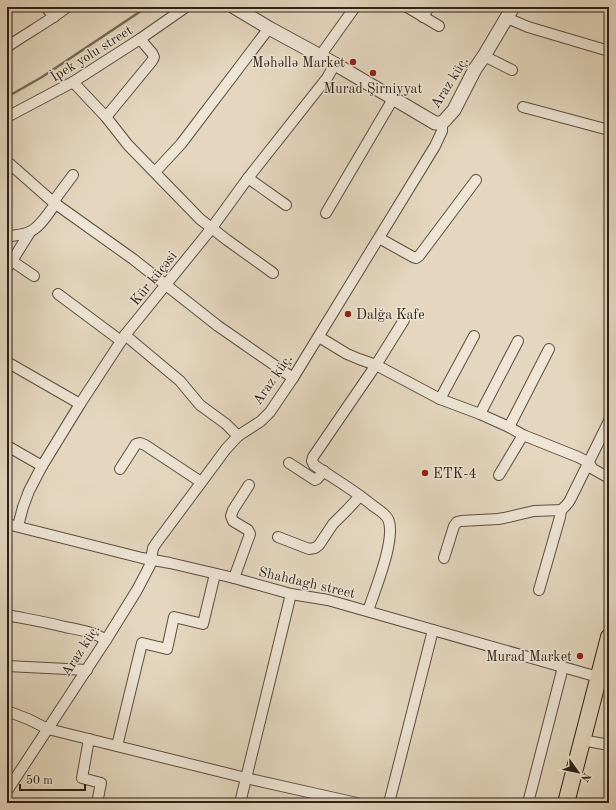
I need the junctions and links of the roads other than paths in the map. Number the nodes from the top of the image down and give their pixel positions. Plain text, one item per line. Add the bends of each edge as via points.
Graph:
1 (46, 7) edge
2 (68, 7) edge
3 (186, 7) edge
4 (234, 7) edge
5 (355, 7) edge
6 (407, 7) edge
7 (429, 7) edge
8 (510, 12) edge
9 (54, 17) junction
10 (423, 17) junction
11 (439, 26) dead end
12 (269, 28) junction
13 (140, 39) junction
14 (7, 47) edge
15 (609, 51) edge
16 (320, 56) junction
17 (484, 56) junction
18 (336, 64) junction
19 (512, 70) dead end
20 (73, 82) junction
21 (393, 98) junction
22 (522, 107) dead end
23 (7, 117) edge
24 (106, 117) junction
25 (442, 122) junction
26 (609, 130) edge
27 (10, 164) dead end
28 (155, 172) junction
29 (73, 175) dead end
30 (248, 178) junction
31 (476, 180) dead end
32 (54, 202) junction
33 (286, 205) dead end
34 (326, 213) dead end
35 (211, 228) junction
36 (30, 232) junction
37 (7, 237) edge
38 (379, 238) junction
39 (10, 264) edge
40 (273, 273) dead end
41 (34, 276) dead end
42 (165, 284) junction
43 (58, 294) dead end
44 (404, 320) dead end
45 (474, 336) dead end
46 (319, 337) junction
47 (123, 338) junction
48 (518, 341) dead end
49 (549, 348) dead end
50 (7, 362) edge
51 (376, 365) junction
52 (293, 378) junction
53 (440, 399) junction
54 (80, 404) junction
55 (480, 414) junction
56 (608, 421) edge
57 (509, 426) junction
58 (523, 435) junction
59 (238, 436) junction
60 (9, 447) dead end
61 (588, 462) junction
62 (290, 463) dead end
63 (42, 466) junction
64 (120, 469) dead end
65 (324, 472) junction
66 (499, 475) dead end
67 (609, 478) edge
68 (201, 482) junction
69 (249, 485) dead end
70 (360, 496) junction
71 (561, 510) junction
72 (7, 524) edge
73 (18, 526) junction
74 (278, 537) dead end
75 (444, 558) dead end
76 (151, 559) junction
77 (215, 574) junction
78 (234, 578) junction
79 (539, 590) dead end
80 (291, 594) junction
81 (368, 611) junction
82 (7, 615) edge
83 (433, 630) junction
84 (609, 637) edge
85 (106, 640) junction
86 (7, 666) edge
87 (563, 667) junction
88 (87, 670) junction
89 (598, 677) junction
90 (7, 711) edge
91 (48, 729) junction
92 (89, 739) junction
93 (582, 740) junction
94 (609, 745) edge
95 (117, 746) junction
96 (246, 778) junction
97 (7, 791) edge
98 (97, 803) edge
99 (240, 803) edge
100 (356, 803) edge
101 (389, 803) edge
102 (528, 803) edge
103 (566, 803) edge

1 - 9 street
2 - 9 street
3 - 13 street, İpek yolu street
4 - 12 street
5 - 16 street
6 - 10 street
7 - 10 street
8 - 15 street via 528,27
8 - 17 street, Araz küç.
9 - 14 street
10 - 11 street
12 - 16 street
12 - 28 street via 181,144
13 - 20 street, İpek yolu street
13 - 24 street via 154,57
16 - 18 street
17 - 19 street
17 - 25 street, Araz küç. via 454,110
18 - 21 street
18 - 30 street, Kür küçəsi
20 - 23 street, İpek yolu street
20 - 24 street
21 - 25 street via 435,122
21 - 34 street
22 - 26 street
24 - 28 street via 128,145
25 - 38 street, Araz küç. via 440,137
27 - 32 street
28 - 35 street
29 - 32 street
30 - 33 street
30 - 35 street, Kür küçəsi
31 - 38 street via 416,258
32 - 36 street via 39,226
32 - 42 street
35 - 40 street
35 - 42 street, Kür küçəsi
36 - 37 street
36 - 39 street
38 - 46 street, Araz küç.
39 - 41 street
42 - 47 street, Kür küçəsi
42 - 52 street via 218,326
43 - 47 street
44 - 51 street
45 - 53 street
46 - 51 street via 347,354
46 - 52 street, Araz küç.
47 - 54 street, Kür küçəsi
47 - 59 street via 180,381 200,405
48 - 55 street
49 - 57 street
50 - 54 street
51 - 53 street
51 - 65 street via 313,457 314,465
52 - 59 street, Araz küç. via 270,412
53 - 55 street
54 - 63 street, Kür küçəsi
55 - 57 street
56 - 61 street
57 - 58 street
58 - 61 street
58 - 66 street
59 - 68 street, Araz küç.
60 - 63 street
61 - 67 street via 593,469
61 - 71 street via 572,498
62 - 65 street via 315,480
63 - 73 street, Kür küçəsi via 22,507
64 - 68 street via 136,444 140,443
65 - 70 street
68 - 76 street, Araz küç. via 157,542
69 - 78 street via 232,510 231,516 233,521 250,534
70 - 74 street via 333,524 315,548
70 - 81 street via 381,512 388,520 389,528 387,554
71 - 75 street via 534,511 498,519 457,522
71 - 79 street
72 - 73 street, Shahdagh street
73 - 76 street, Shahdagh street
76 - 77 street, Shahdagh street
76 - 85 street, Araz küç. via 137,590
77 - 78 street, Shahdagh street
77 - 95 street via 203,624 174,617 167,649 142,643
78 - 80 street, Shahdagh street
80 - 81 street, Shahdagh street via 319,598
80 - 96 street
81 - 83 street, Shahdagh street
82 - 85 street via 87,631
83 - 87 street, Shahdagh street
83 - 101 street
84 - 89 main road
85 - 88 street, Araz küç.
86 - 88 street
87 - 89 street, Shahdagh street
87 - 102 street
88 - 91 street, Araz küç.
89 - 93 main road
90 - 91 street
91 - 92 street
91 - 97 street, Araz küç.
92 - 95 street
92 - 98 street via 82,778 101,783
93 - 94 street
93 - 103 main road
95 - 96 street
96 - 99 street
96 - 100 street

